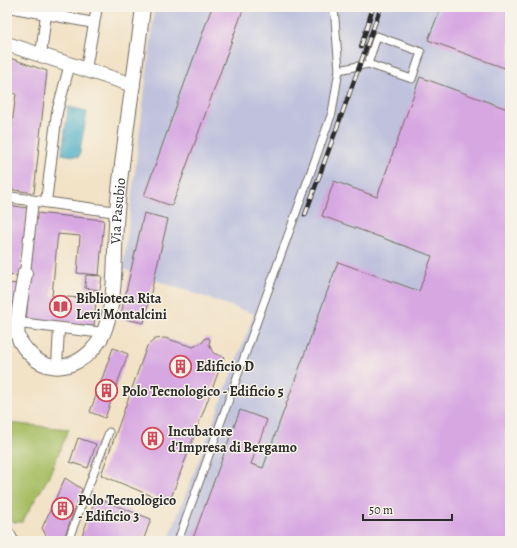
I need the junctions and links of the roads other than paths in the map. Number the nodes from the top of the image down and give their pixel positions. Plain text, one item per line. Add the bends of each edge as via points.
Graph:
1 (9, 7) edge
2 (97, 7) edge
3 (143, 7) edge
4 (334, 7) edge
5 (46, 14) junction
6 (94, 23) junction
7 (7, 44) edge
8 (41, 55) junction
9 (70, 64) junction
10 (368, 64) junction
11 (86, 69) junction
12 (339, 70) junction
13 (133, 85) junction
14 (7, 197) edge
15 (33, 201) junction
16 (46, 202) junction
17 (117, 212) junction
18 (25, 273) joint
19 (59, 328) junction
20 (14, 329) edge
21 (103, 335) junction
22 (57, 366) junction
23 (109, 432) dead end
24 (7, 534) edge
25 (11, 541) edge
26 (68, 541) edge
27 (178, 541) edge

1 - 5 street
2 - 6 street
3 - 13 street, Via Pasubio
4 - 12 lane
5 - 6 street
5 - 8 street
6 - 11 street
7 - 8 street
8 - 9 street
9 - 11 street
9 - 16 street via 57,112
10 - 10 lane via 412,79 421,52 377,36
10 - 12 lane
11 - 13 street
12 - 27 lane via 329,122
13 - 17 street, Via Pasubio
14 - 15 street
15 - 16 street
15 - 18 street
16 - 17 street
17 - 21 street, Via Pasubio via 112,295
18 - 20 street
19 - 20 street
19 - 21 street
19 - 22 street
20 - 22 street via 22,344 35,359
21 - 22 street via 94,349 83,359 69,365
23 - 26 lane
24 - 25 street

